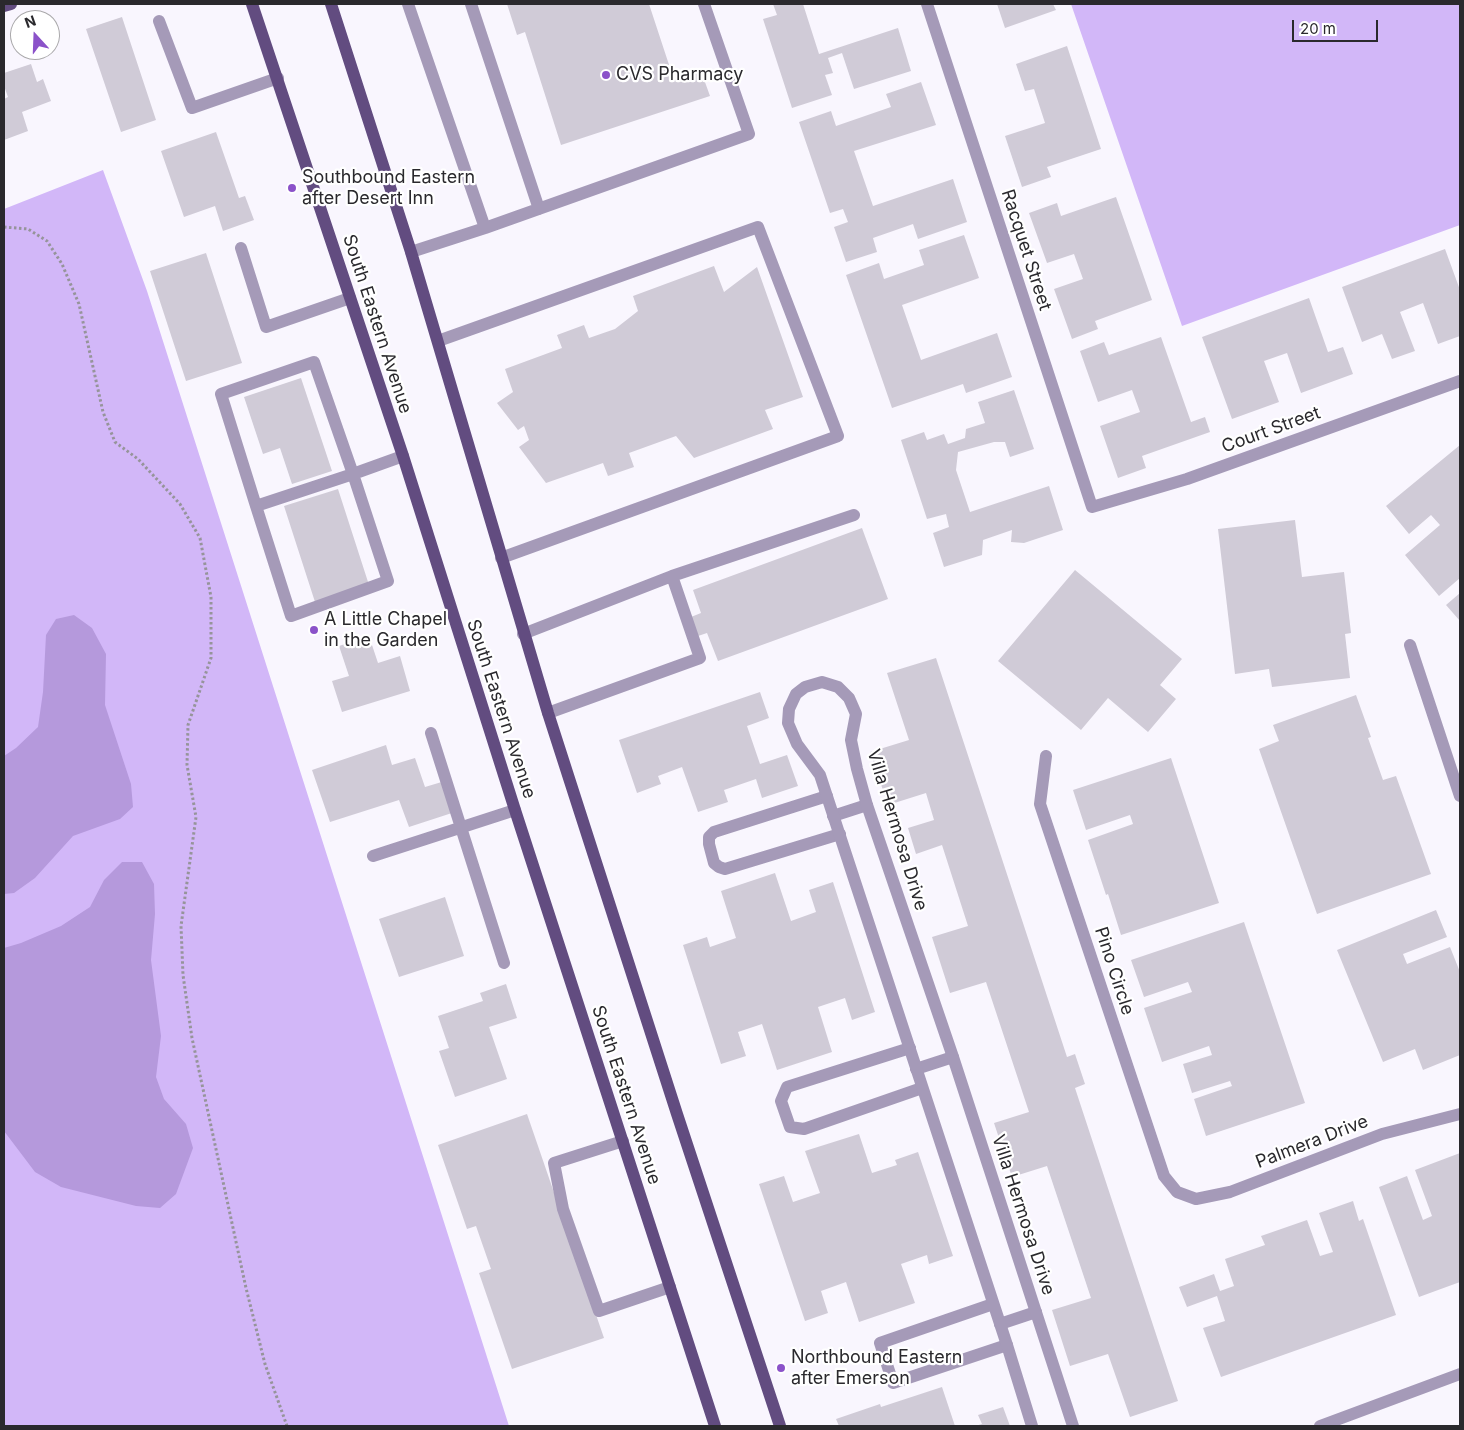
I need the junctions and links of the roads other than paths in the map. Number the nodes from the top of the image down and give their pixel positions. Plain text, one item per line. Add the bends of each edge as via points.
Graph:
1 (11, 4) edge
2 (252, 4) edge
3 (331, 4) edge
4 (408, 4) edge
5 (472, 4) edge
6 (704, 4) edge
7 (927, 4) edge
8 (4, 6) edge
9 (159, 21) dead end
10 (278, 78) junction
11 (539, 209) junction
12 (485, 228) junction
13 (241, 248) dead end
14 (411, 252) junction
15 (350, 298) junction
16 (438, 342) junction
17 (1460, 381) edge
18 (403, 456) junction
19 (353, 474) junction
20 (256, 506) junction
21 (1092, 507) joint
22 (854, 515) dead end
23 (501, 558) junction
24 (672, 576) junction
25 (523, 634) junction
26 (1410, 645) dead end
27 (548, 713) junction
28 (431, 733) dead end
29 (1046, 756) dead end
30 (827, 796) junction
31 (1460, 796) edge
32 (867, 805) junction
33 (515, 810) junction
34 (833, 816) junction
35 (462, 827) junction
36 (840, 834) junction
37 (372, 856) dead end
38 (504, 963) dead end
39 (910, 1048) junction
40 (953, 1057) junction
41 (916, 1069) junction
42 (922, 1088) junction
43 (1460, 1114) edge
44 (623, 1141) junction
45 (1177, 1192) joint
46 (670, 1287) junction
47 (993, 1304) junction
48 (1036, 1312) junction
49 (1000, 1324) junction
50 (1007, 1345) junction
51 (1460, 1374) edge
52 (715, 1426) edge
53 (780, 1426) edge
54 (1032, 1426) edge
55 (1073, 1426) edge
56 (1320, 1426) edge

1 - 8 main road
2 - 10 main road, South Eastern Avenue
3 - 14 main road
4 - 12 street
5 - 11 street
6 - 11 street via 749,134
7 - 21 street, Racquet Street
9 - 10 street via 192,108
10 - 15 main road, South Eastern Avenue
11 - 12 street
12 - 14 street
13 - 15 street via 266,327
14 - 16 main road
15 - 18 main road, South Eastern Avenue
16 - 23 main road
16 - 23 street via 758,227 838,436
17 - 21 street, Court Street via 1187,479
18 - 19 street
18 - 33 main road, South Eastern Avenue
19 - 20 street
19 - 20 street via 388,582 291,616
19 - 20 street via 314,362 221,394
22 - 24 street
23 - 25 main road
24 - 25 street
24 - 27 street via 700,658
25 - 27 main road
26 - 31 street
27 - 53 main road
28 - 35 street
29 - 45 street, Pino Circle via 1040,804 1164,1176
30 - 32 street, Villa Hermosa Drive via 820,775 797,744 788,723 789,709 796,694 805,687 822,682 838,687 849,698 856,714 851,740
30 - 34 street, Villa Hermosa Drive
30 - 36 street via 714,832 709,837 714,863 725,869
32 - 34 street
32 - 40 street, Villa Hermosa Drive
33 - 35 street
33 - 44 main road, South Eastern Avenue
34 - 36 street, Villa Hermosa Drive
35 - 37 street
35 - 38 street
36 - 39 street, Villa Hermosa Drive
39 - 41 street, Villa Hermosa Drive
39 - 42 street via 787,1088 781,1100 790,1127 804,1129
40 - 41 street
40 - 48 street, Villa Hermosa Drive
41 - 42 street, Villa Hermosa Drive
42 - 47 street, Villa Hermosa Drive
43 - 45 street, Palmera Drive via 1382,1134 1230,1192 1196,1200
44 - 46 main road, South Eastern Avenue
44 - 46 street via 554,1163 563,1209 599,1311
46 - 52 main road, South Eastern Avenue
47 - 49 street, Villa Hermosa Drive
47 - 50 street via 880,1343 894,1383
48 - 49 street
48 - 55 street, Villa Hermosa Drive
49 - 50 street, Villa Hermosa Drive
50 - 54 street, Villa Hermosa Drive
51 - 56 street

